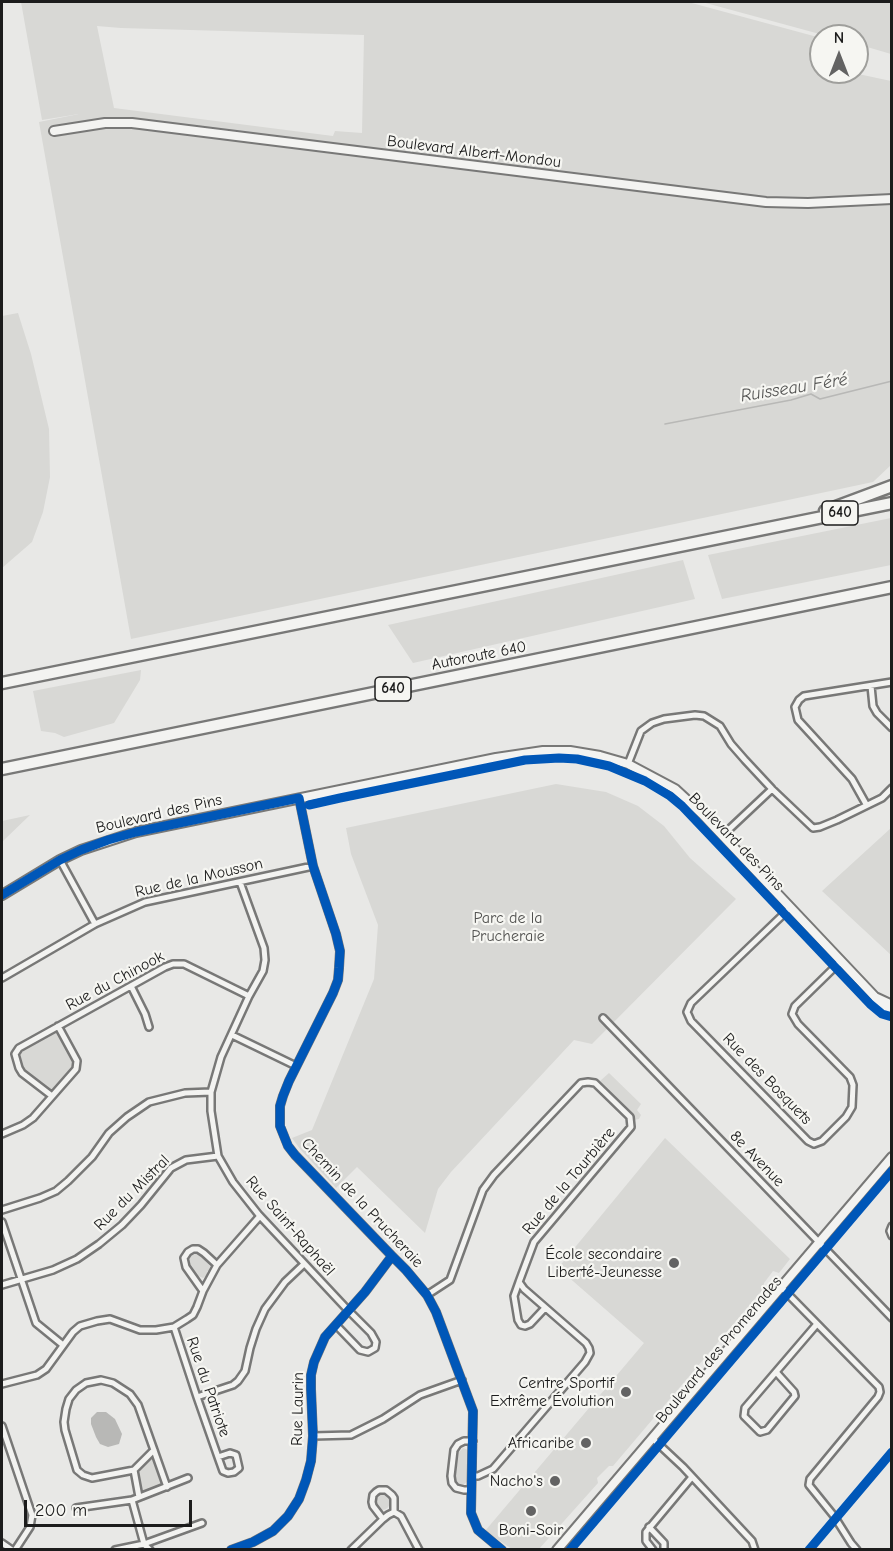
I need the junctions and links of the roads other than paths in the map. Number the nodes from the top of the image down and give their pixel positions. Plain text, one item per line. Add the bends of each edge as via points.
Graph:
1 (54, 131) dead end
2 (891, 199) edge
3 (891, 486) edge
4 (891, 503) edge
5 (788, 524) junction
6 (891, 587) edge
7 (891, 682) edge
8 (2, 683) edge
9 (871, 686) junction
10 (891, 728) edge
11 (628, 764) junction
12 (2, 769) edge
13 (891, 788) edge
14 (772, 789) junction
15 (299, 798) junction
16 (866, 804) junction
17 (722, 836) junction
18 (60, 860) junction
19 (313, 866) junction
20 (240, 882) junction
21 (2, 895) edge
22 (790, 908) junction
23 (95, 924) junction
24 (841, 962) junction
25 (2, 978) edge
26 (131, 986) junction
27 (249, 996) junction
28 (875, 998) junction
29 (891, 1005) edge
30 (891, 1011) edge
31 (603, 1018) dead end
32 (58, 1026) junction
33 (149, 1027) dead end
34 (232, 1035) junction
35 (296, 1066) junction
36 (211, 1092) junction
37 (52, 1096) junction
38 (2, 1134) edge
39 (218, 1156) junction
40 (891, 1157) edge
41 (2, 1210) edge
42 (260, 1216) junction
43 (2, 1222) edge
44 (891, 1226) edge
45 (891, 1236) edge
46 (818, 1243) junction
47 (392, 1256) junction
48 (304, 1264) junction
49 (217, 1265) junction
50 (21, 1281) junction
51 (519, 1282) junction
52 (2, 1286) edge
53 (781, 1287) junction
54 (203, 1291) junction
55 (427, 1295) junction
56 (545, 1308) junction
57 (348, 1311) junction
58 (891, 1318) edge
59 (818, 1324) junction
60 (336, 1325) junction
61 (174, 1327) junction
62 (63, 1345) junction
63 (776, 1372) junction
64 (462, 1380) junction
65 (2, 1384) edge
66 (197, 1397) junction
67 (2, 1426) edge
68 (313, 1436) junction
69 (652, 1438) junction
70 (473, 1441) junction
71 (9, 1448) junction
72 (2, 1449) edge
73 (154, 1450) junction
74 (218, 1456) junction
75 (134, 1470) junction
76 (473, 1476) junction
77 (692, 1477) junction
78 (188, 1478) dead end
79 (166, 1487) junction
80 (471, 1490) junction
81 (140, 1497) junction
82 (132, 1500) junction
83 (76, 1508) dead end
84 (394, 1512) junction
85 (383, 1519) junction
86 (202, 1522) dead end
87 (649, 1527) junction
88 (2, 1543) edge
89 (143, 1547) edge
90 (13, 1550) edge
91 (115, 1550) edge
92 (150, 1550) edge
93 (231, 1550) edge
94 (351, 1550) edge
95 (419, 1550) edge
96 (502, 1550) edge
97 (557, 1550) edge
98 (653, 1550) edge
99 (664, 1550) edge
100 (755, 1550) edge
101 (857, 1550) edge

1 - 2 street, Boulevard Albert-Mondou via 123,122 766,202
3 - 5 highway
4 - 5 highway, 640
5 - 8 highway, 640
6 - 12 highway, Autoroute 640 / 640
7 - 9 street
9 - 10 street via 873,706
9 - 16 street via 804,696 795,707 798,720 852,778
11 - 14 street via 641,731 652,723 704,716 720,726
11 - 15 street, Boulevard des Pins via 587,753 543,751
11 - 17 street, Boulevard des Pins via 675,789
13 - 16 street via 882,798
14 - 16 street via 813,828
14 - 17 street
15 - 18 street, Boulevard des Pins via 136,832
15 - 19 street, Chemin de la Prucheraie
17 - 22 street, Boulevard des Pins
18 - 21 street, Boulevard des Pins
18 - 23 street
19 - 20 street, Rue de la Mousson
19 - 35 street, Chemin de la Prucheraie via 340,951 338,980
20 - 23 street, Rue de la Mousson via 145,902
20 - 27 street, Rue Saint-Raphaël via 265,960
22 - 24 street, Boulevard des Pins
22 - 24 street, Rue des Bosquets via 691,1003 687,1012 691,1021 814,1144 846,1117 852,1107 853,1085 850,1077 798,1024 793,1010
23 - 25 street, Rue de la Mousson
24 - 28 street, Boulevard des Pins
26 - 27 street, Rue du Chinook via 178,963
26 - 32 street, Rue du Chinook
26 - 33 street
27 - 34 street, Rue Saint-Raphaël
28 - 29 street, Boulevard des Pins
28 - 30 street via 881,1007
31 - 46 street, 8e Avenue
32 - 37 street, Rue du Chinook via 77,1065
32 - 37 street, Rue du Chinook via 15,1054 22,1073
34 - 35 street
34 - 36 street, Rue Saint-Raphaël
35 - 47 street, Chemin de la Prucheraie via 280,1106 280,1126 288,1146
36 - 39 street, Rue Saint-Raphaël
36 - 41 street via 185,1093 149,1102 109,1133 92,1157 56,1191
37 - 38 street, Rue du Chinook via 33,1118
39 - 42 street, Rue Saint-Raphaël
39 - 50 street, Rue du Mistral via 186,1160 171,1168 141,1205 99,1244 77,1259
40 - 46 street, Boulevard des Promenades
42 - 48 street, Rue Saint-Raphaël
42 - 49 street
43 - 50 street
44 - 45 street
46 - 53 street, Boulevard des Promenades
46 - 58 street, 8e Avenue
47 - 55 street, Chemin de la Prucheraie
47 - 57 street, Rue Laurin
48 - 57 street, Rue Saint-Raphaël
48 - 66 street via 265,1309 245,1371 238,1381
49 - 54 street
49 - 54 street via 198,1249 184,1258
50 - 52 street, Rue du Mistral
50 - 62 street via 36,1323
51 - 55 street, Rue de la Tourbière via 534,1242 631,1127 630,1117 595,1083 581,1083 494,1175 483,1190 450,1280
51 - 56 street
51 - 56 street, Rue de la Tourbière via 514,1296 521,1325 530,1324
53 - 59 street
53 - 69 street, Boulevard des Promenades
54 - 61 street via 192,1315
55 - 64 street, Chemin de la Prucheraie
56 - 76 street via 586,1343 590,1353 493,1469
57 - 60 street, Rue Laurin
57 - 60 street, Rue Saint-Raphaël via 371,1333 375,1348 368,1352 360,1350
59 - 63 street
59 - 101 street via 880,1392 809,1485
60 - 68 street, Rue Laurin via 325,1337 311,1375
61 - 62 street via 140,1330 110,1320 98,1321 80,1326
61 - 66 street, Rue du Patriote
62 - 65 street via 37,1375
63 - 63 street via 745,1408 744,1416 760,1432 767,1430 795,1396
64 - 68 street via 420,1395 351,1435
64 - 70 street, Chemin de la Prucheraie via 473,1411
66 - 74 street, Rue du Patriote
67 - 71 street
68 - 93 street, Rue Laurin via 306,1480 288,1516 273,1531
69 - 77 street
69 - 97 street, Boulevard des Promenades
70 - 76 street, Chemin de la Prucheraie
70 - 80 street via 464,1441 454,1450 451,1476 456,1488
71 - 72 street
71 - 90 street via 32,1515 30,1527
73 - 75 street
73 - 75 street via 138,1405 130,1394 101,1380 76,1390 69,1399 64,1422 77,1470 92,1478
73 - 79 street
74 - 74 street, Rue du Patriote via 223,1471 234,1472 239,1468 236,1455
75 - 81 street
76 - 80 street, Chemin de la Prucheraie
77 - 87 street
77 - 100 street via 752,1541
78 - 79 street
79 - 81 street
80 - 96 street, Chemin de la Prucheraie via 474,1523
81 - 82 street
82 - 83 street
82 - 89 street
84 - 85 street
84 - 85 street via 390,1492 376,1492 373,1506
84 - 95 street via 401,1516
85 - 94 street
86 - 89 street
87 - 98 street via 645,1537
87 - 99 street via 664,1543
88 - 90 street
89 - 91 street
89 - 92 street

